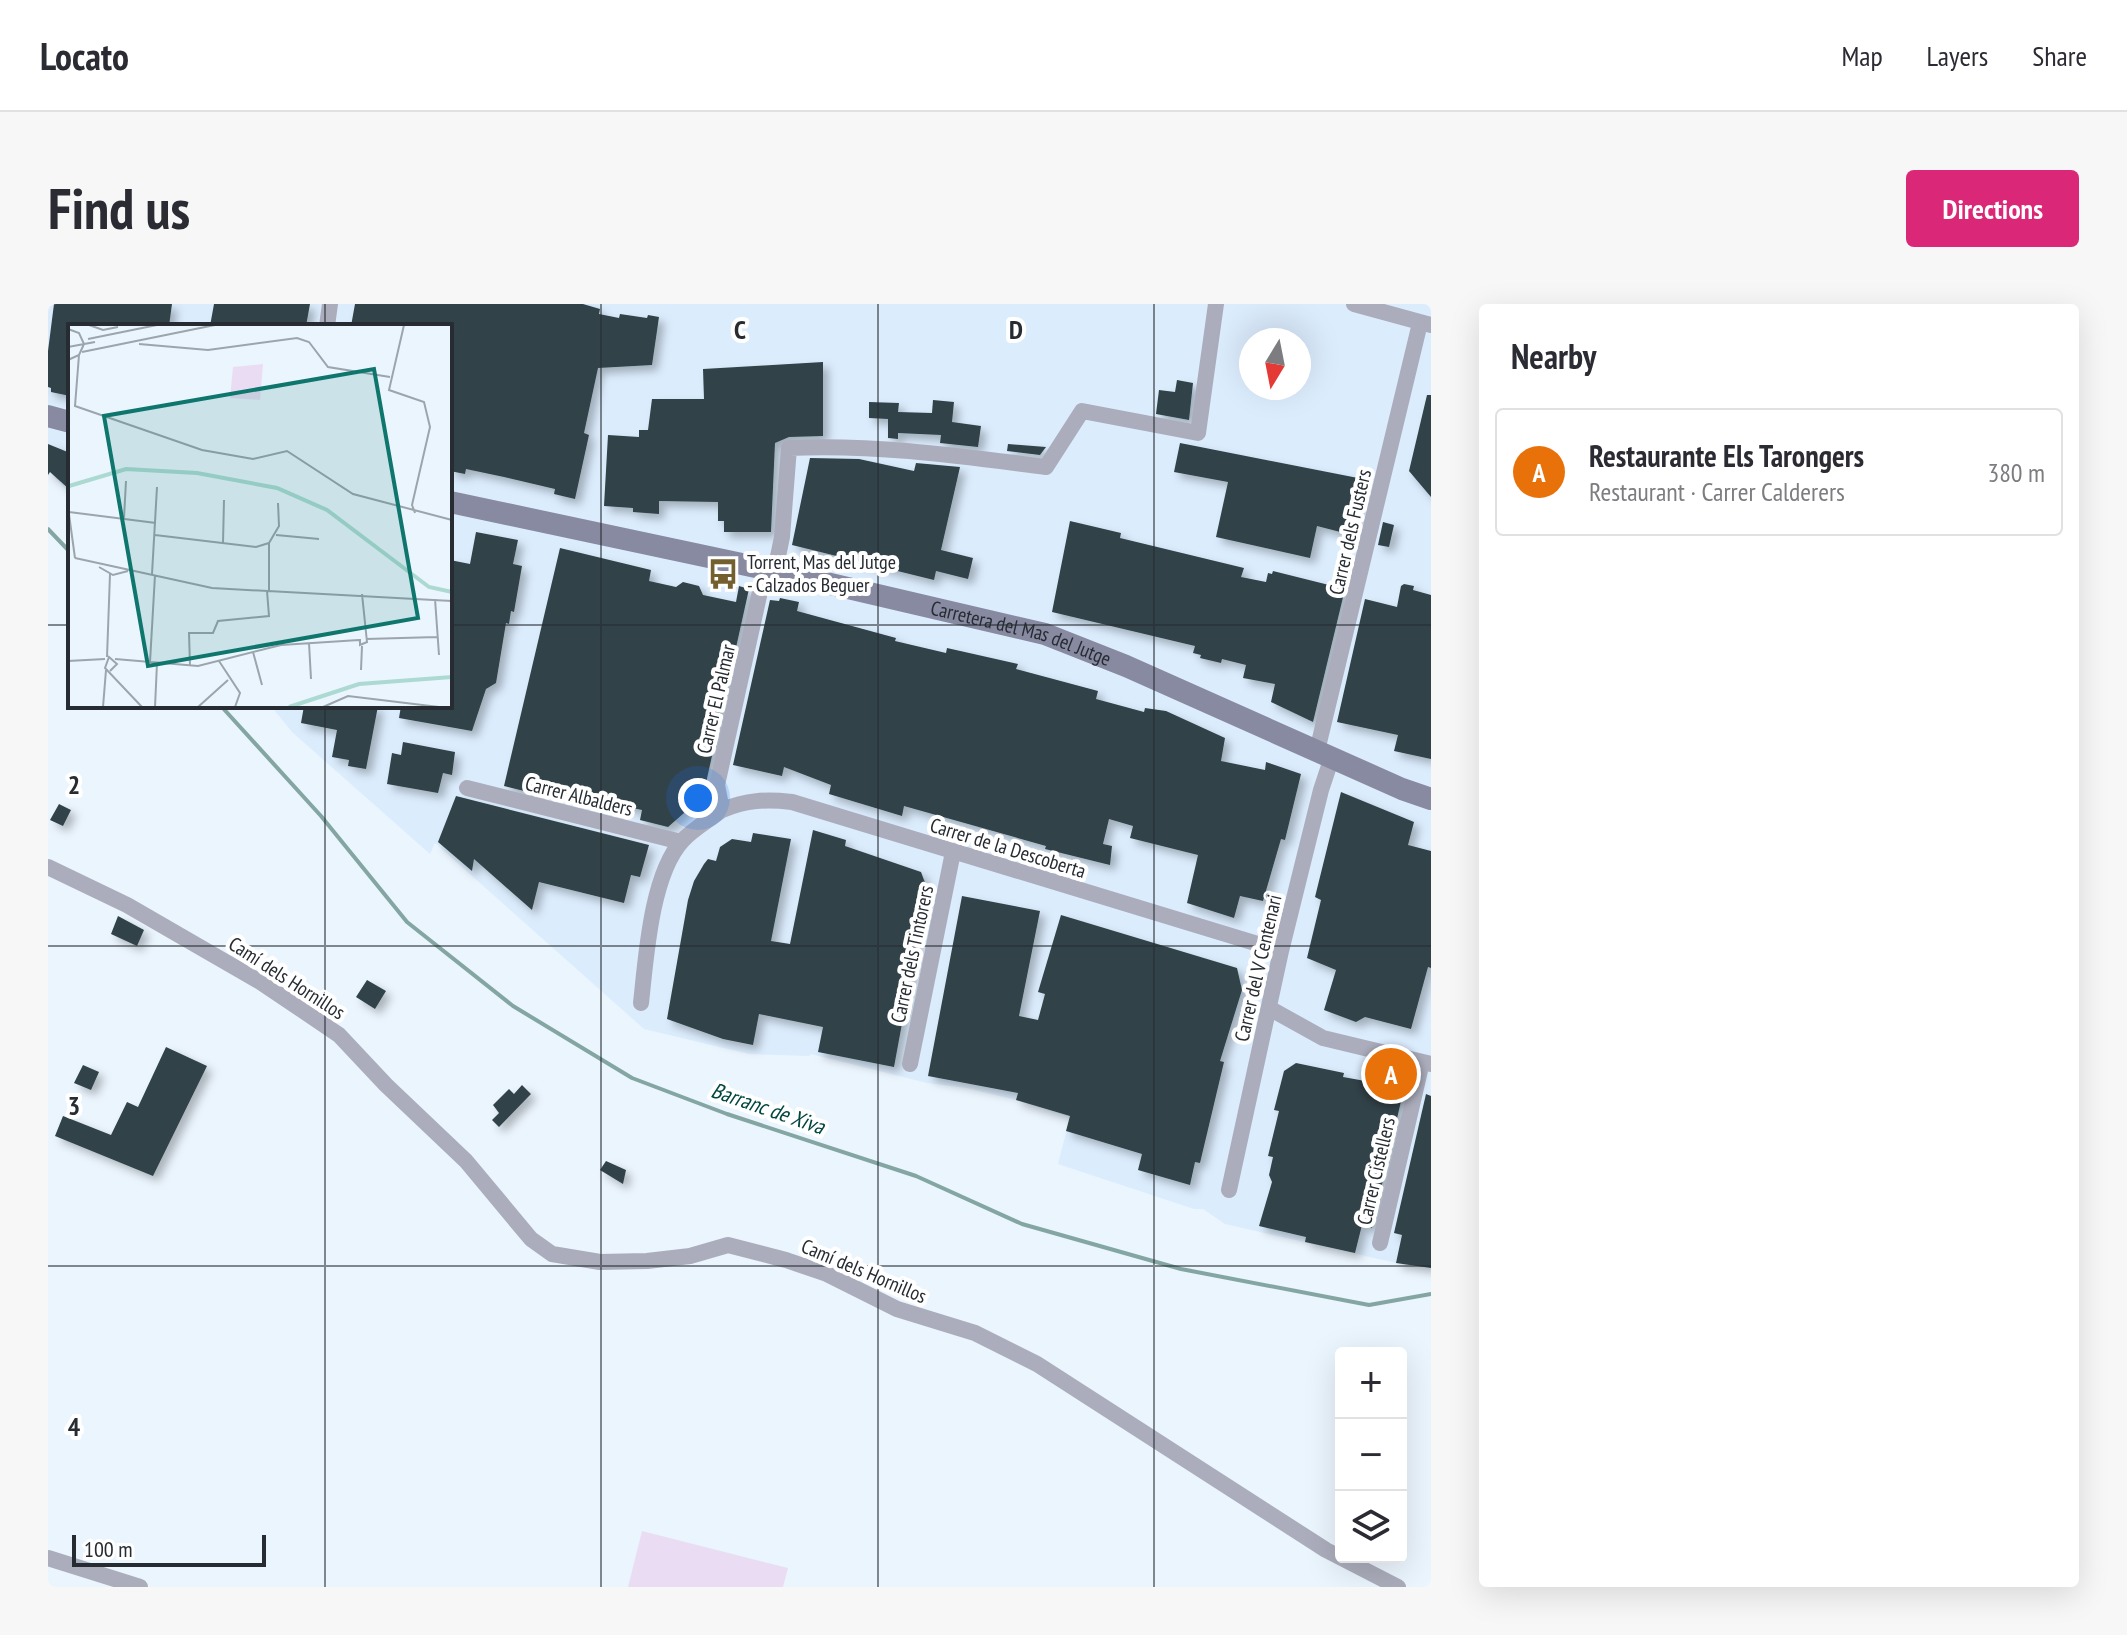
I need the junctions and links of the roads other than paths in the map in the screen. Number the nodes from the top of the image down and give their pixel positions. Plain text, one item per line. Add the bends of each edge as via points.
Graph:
1 (330, 304) edge
2 (1216, 304) edge
3 (1354, 304) edge
4 (1388, 309) edge
5 (327, 324) edge
6 (1426, 324) edge
7 (48, 416) edge
8 (68, 421) edge
9 (452, 502) edge
10 (770, 570) junction
11 (1325, 754) junction
12 (467, 788) dead end
13 (1431, 799) edge
14 (722, 810) junction
15 (681, 842) junction
16 (953, 852) junction
17 (48, 867) edge
18 (1281, 951) junction
19 (641, 1003) dead end
20 (1269, 1008) junction
21 (1427, 1063) edge
22 (910, 1064) dead end
23 (1229, 1190) dead end
24 (1380, 1243) dead end
25 (48, 1558) edge
26 (140, 1587) edge
27 (1398, 1587) edge

1 - 5 street
2 - 10 street, Carrer El Palmar via 1198,433 1082,411 1046,467 882,448 789,448 782,537
3 - 4 street
4 - 6 street
6 - 11 street, Carrer dels Fusters
7 - 8 street
9 - 10 street, Carretera del Mas del Jutge
10 - 11 street, Carretera del Mas del Jutge via 1045,634
10 - 14 street, Carrer El Palmar via 717,785
11 - 13 street, Carretera del Mas del Jutge
11 - 18 street, Carrer del V Centenari
12 - 15 street, Carrer Albalders
14 - 15 street
14 - 16 street, Carrer de la Descoberta via 761,799 792,802
15 - 19 street via 659,886
16 - 18 street, Carrer de la Descoberta
16 - 22 street, Carrer dels Tintorers
17 - 27 street, Camí dels Hornillos via 195,944 339,1035 466,1161 531,1239 552,1254 600,1262 647,1261 728,1245 827,1274 897,1309 975,1333 1037,1364 1326,1550
18 - 20 street, Carrer del V Centenari
20 - 21 street via 1323,1038
20 - 23 street, Carrer del V Centenari
21 - 24 street, Carrer Cistellers
25 - 26 street

